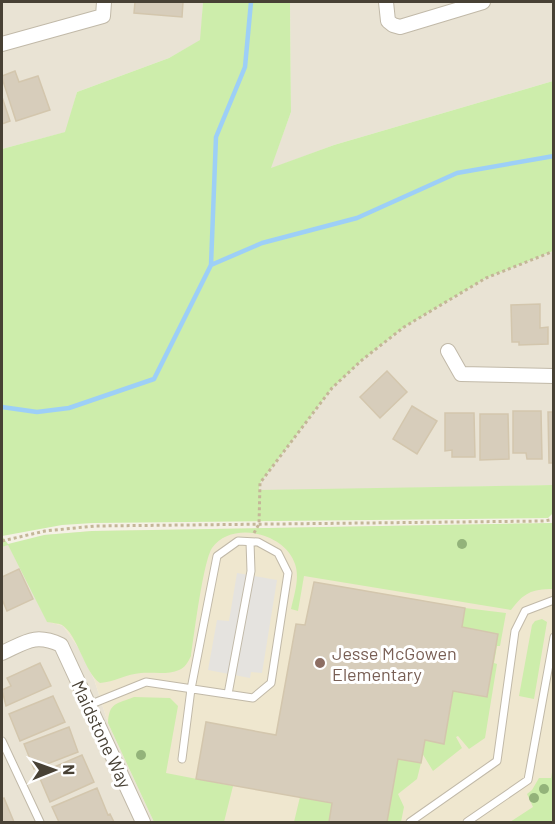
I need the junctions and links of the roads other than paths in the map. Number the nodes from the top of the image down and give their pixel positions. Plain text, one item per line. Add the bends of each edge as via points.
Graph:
1 (104, 2) edge
2 (386, 2) edge
3 (483, 2) edge
4 (2, 44) edge
5 (448, 351) dead end
6 (554, 376) edge
7 (250, 542) junction
8 (554, 600) edge
9 (554, 637) edge
10 (2, 653) edge
11 (191, 688) junction
12 (228, 694) junction
13 (88, 705) junction
14 (2, 741) edge
15 (182, 759) dead end
16 (40, 822) edge
17 (143, 822) edge
18 (410, 822) edge
19 (467, 822) edge

1 - 4 street via 103,16
2 - 3 street via 386,15 393,26 408,26
5 - 6 street via 461,374
7 - 11 lane via 238,541 217,556
7 - 12 lane via 251,571
7 - 12 lane via 278,553 288,573 271,683 253,698
8 - 18 lane via 525,611 515,631 497,760
9 - 19 lane via 528,780
10 - 13 street, Maidstone Way via 31,640 46,639 61,645
11 - 12 lane
11 - 13 lane via 146,682
11 - 15 lane
13 - 17 street, Maidstone Way
14 - 16 lane

